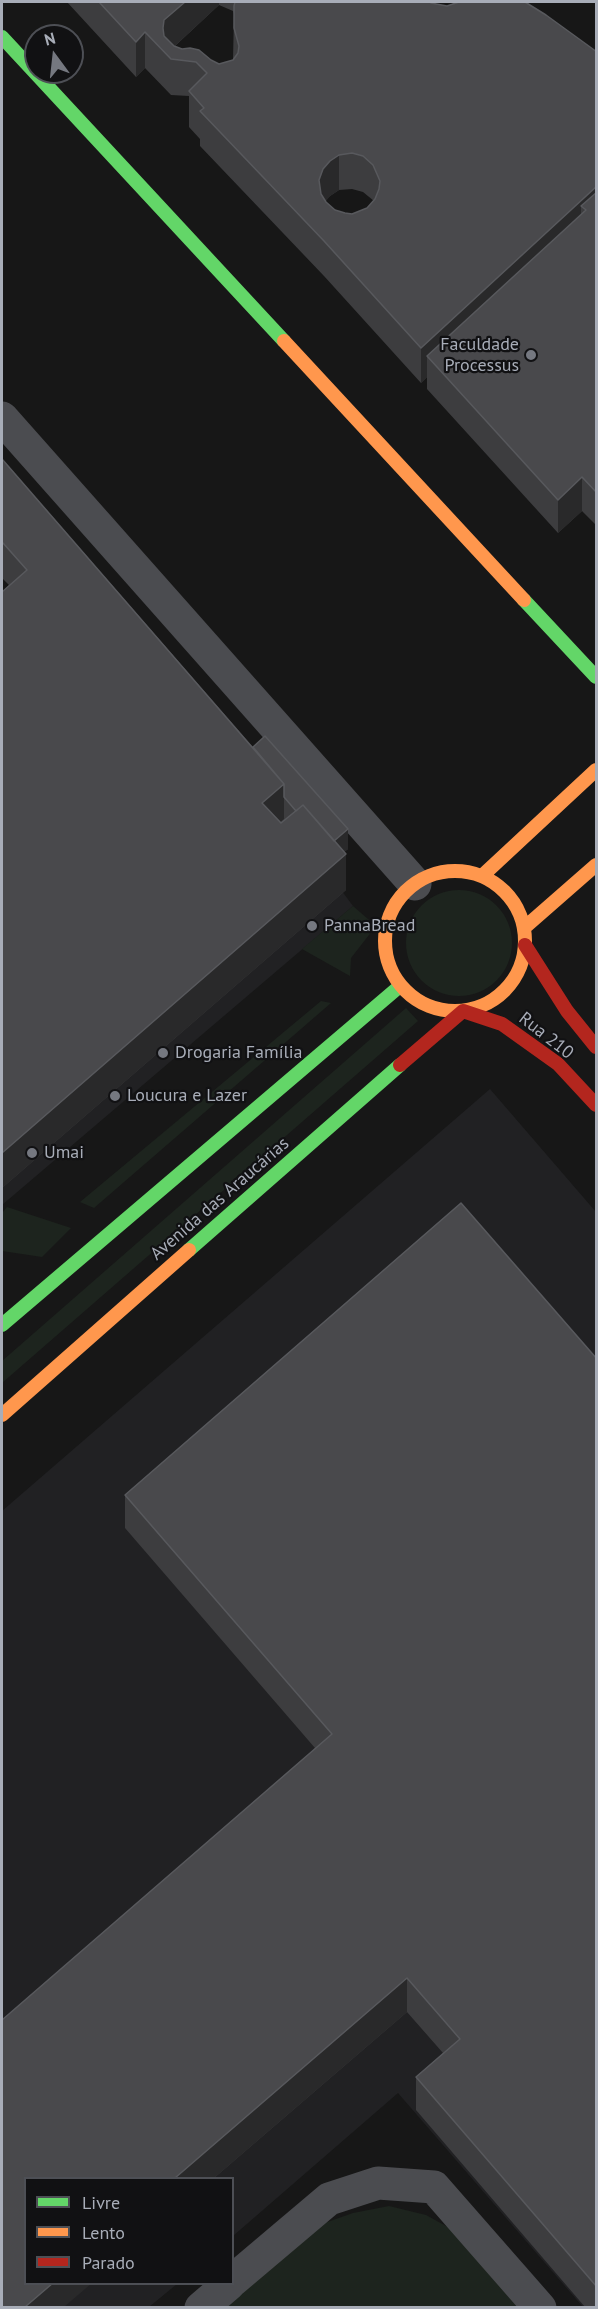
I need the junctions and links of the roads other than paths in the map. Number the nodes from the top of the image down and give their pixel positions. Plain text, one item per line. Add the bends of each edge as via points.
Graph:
1 (2, 37) edge
2 (2, 418) edge
3 (597, 677) edge
4 (597, 770) edge
5 (597, 866) edge
6 (482, 876) junction
7 (415, 884) junction
8 (524, 928) junction
9 (525, 945) junction
10 (400, 986) junction
11 (463, 1011) junction
12 (597, 1047) edge
13 (597, 1105) edge
14 (5, 1314) edge
15 (2, 1416) edge
16 (234, 2279) edge
17 (227, 2285) edge
18 (201, 2307) edge
19 (540, 2307) edge

1 - 3 main road
2 - 7 street
4 - 6 main road
5 - 8 main road
6 - 7 main road via 459,871 435,873
6 - 8 main road via 509,897
7 - 10 main road via 398,900 387,921 384,944 389,966
8 - 9 main road
9 - 11 main road via 519,969 506,989 486,1003
9 - 12 main road, Rua 210 via 548,984
10 - 11 main road via 418,1001 440,1010
10 - 14 main road
11 - 13 main road, Rua 210 via 502,1024 521,1037 558,1064
11 - 15 main road, Avenida das Araucárias
16 - 19 street via 329,2199 378,2183 434,2187
17 - 18 street

